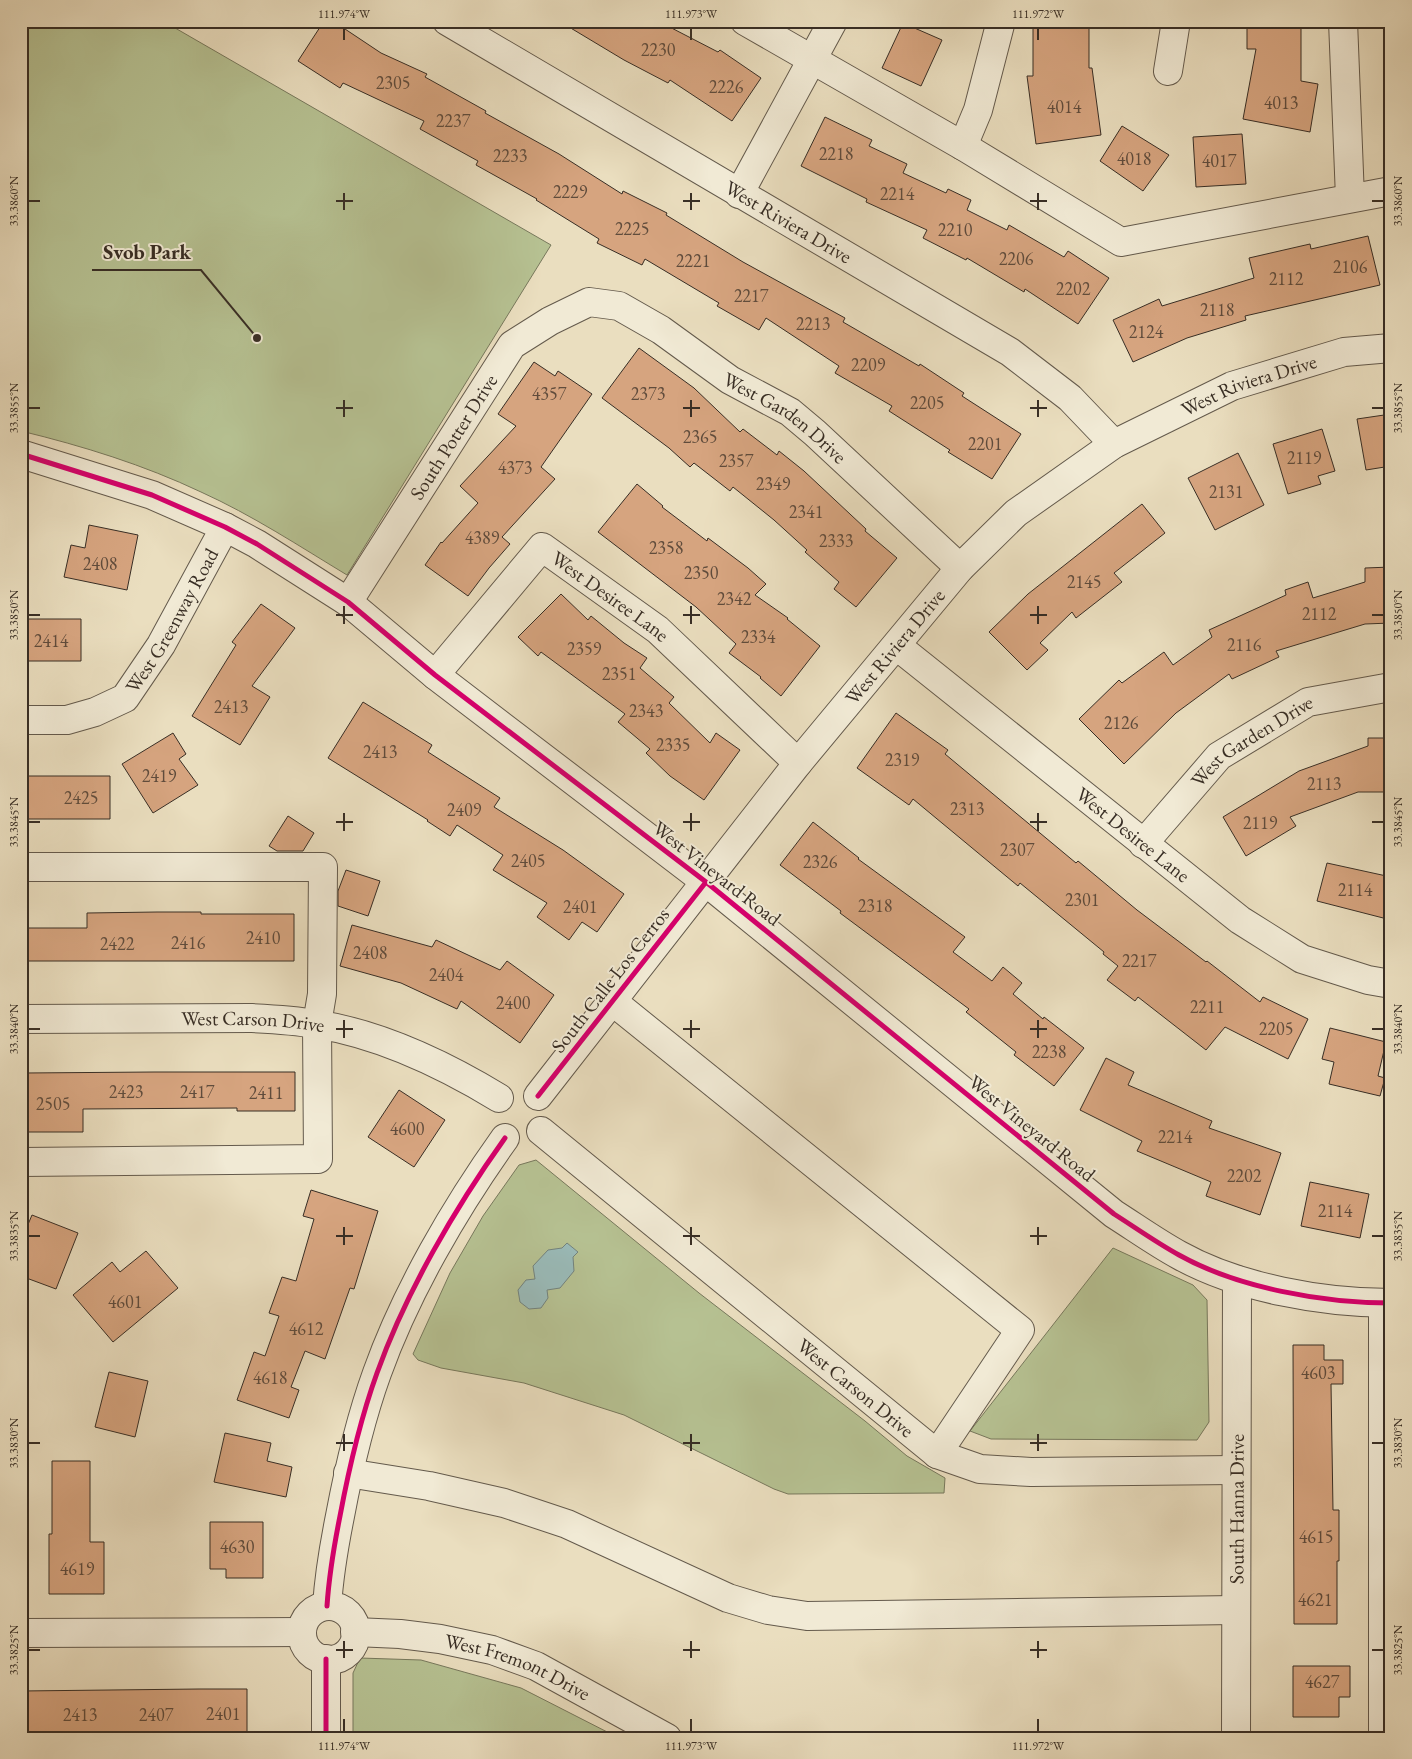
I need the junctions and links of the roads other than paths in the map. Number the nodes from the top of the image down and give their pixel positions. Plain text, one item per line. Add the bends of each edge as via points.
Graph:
1 (447, 21) edge
2 (745, 21) edge
3 (833, 21) edge
4 (1001, 21) edge
5 (1176, 21) edge
6 (1343, 21) edge
7 (479, 29) edge
8 (812, 59) junction
9 (1168, 71) dead end
10 (963, 146) junction
11 (1391, 191) edge
12 (739, 194) junction
13 (1350, 198) junction
14 (589, 302) joint
15 (1391, 348) edge
16 (1114, 444) junction
17 (21, 454) edge
18 (225, 527) junction
19 (960, 568) junction
20 (348, 602) junction
21 (897, 646) junction
22 (434, 675) junction
23 (1391, 687) edge
24 (21, 720) edge
25 (798, 763) junction
26 (1143, 844) junction
27 (21, 867) edge
28 (706, 882) junction
29 (1391, 984) edge
30 (612, 1001) junction
31 (21, 1019) edge
32 (317, 1024) junction
33 (538, 1096) junction
34 (499, 1098) junction
35 (541, 1131) junction
36 (505, 1138) junction
37 (21, 1162) edge
38 (1237, 1280) junction
39 (1387, 1303) edge
40 (938, 1454) junction
41 (1235, 1470) junction
42 (348, 1473) junction
43 (327, 1606) junction
44 (1236, 1610) junction
45 (302, 1632) junction
46 (355, 1632) junction
47 (21, 1633) edge
48 (326, 1659) junction
49 (326, 1738) edge
50 (667, 1738) edge
51 (1236, 1738) edge
52 (1384, 1738) edge

1 - 7 street, West Riviera Drive
2 - 8 street
3 - 8 street
4 - 10 street via 978,110
5 - 9 street
6 - 13 street
7 - 12 street, West Riviera Drive
8 - 10 street
8 - 12 street
10 - 13 street via 1121,242
11 - 13 street
12 - 16 street, West Riviera Drive via 1010,352 1070,398
14 - 19 street, West Garden Drive via 619,306 661,330 730,380 790,412
14 - 20 street, South Potter Drive via 550,320 512,345
15 - 16 street, West Riviera Drive via 1344,352 1232,386
16 - 19 street, West Riviera Drive via 1016,512
17 - 18 street, West Vineyard Road via 152,495
18 - 20 street, West Vineyard Road via 258,544
18 - 24 street, West Greenway Road via 161,645 125,698 67,720
19 - 21 street, West Riviera Drive
20 - 22 street, West Vineyard Road
21 - 25 street, West Riviera Drive
21 - 26 street, West Desiree Lane
22 - 25 street, West Desiree Lane via 542,547 658,630
22 - 28 street, West Vineyard Road
23 - 26 street, West Garden Drive via 1308,702 1219,756
25 - 28 street, West Riviera Drive
26 - 29 street, West Desiree Lane via 1240,920 1302,959
27 - 32 street via 323,867 322,994
28 - 30 street, South Calle Los Cerros
28 - 38 street, West Vineyard Road via 1114,1214 1180,1256
30 - 33 street, South Calle Los Cerros
30 - 40 street via 1020,1330
31 - 32 street, West Carson Drive via 250,1018
32 - 34 street, West Carson Drive via 406,1050
32 - 37 street via 318,1159
33 - 34 street via 526,1089 518,1089
33 - 35 street via 546,1113
34 - 36 street via 492,1114 498,1132
35 - 36 street via 524,1142
35 - 40 street, West Carson Drive
36 - 42 street via 420,1276 377,1372
38 - 39 street, West Vineyard Road via 1314,1297
38 - 41 street, South Hanna Drive
39 - 52 street
40 - 41 street, West Carson Drive via 980,1469 1031,1472
41 - 44 street, South Hanna Drive
42 - 43 street
42 - 44 street via 429,1486 504,1503 567,1524 728,1598 768,1610 807,1616
43 - 45 street via 312,1611
43 - 46 street via 347,1613
44 - 51 street, South Hanna Drive
45 - 47 street
45 - 48 street via 311,1654
46 - 48 street via 355,1640 347,1652 334,1659
46 - 50 street, West Fremont Drive via 440,1639 492,1650 536,1666
48 - 49 street

